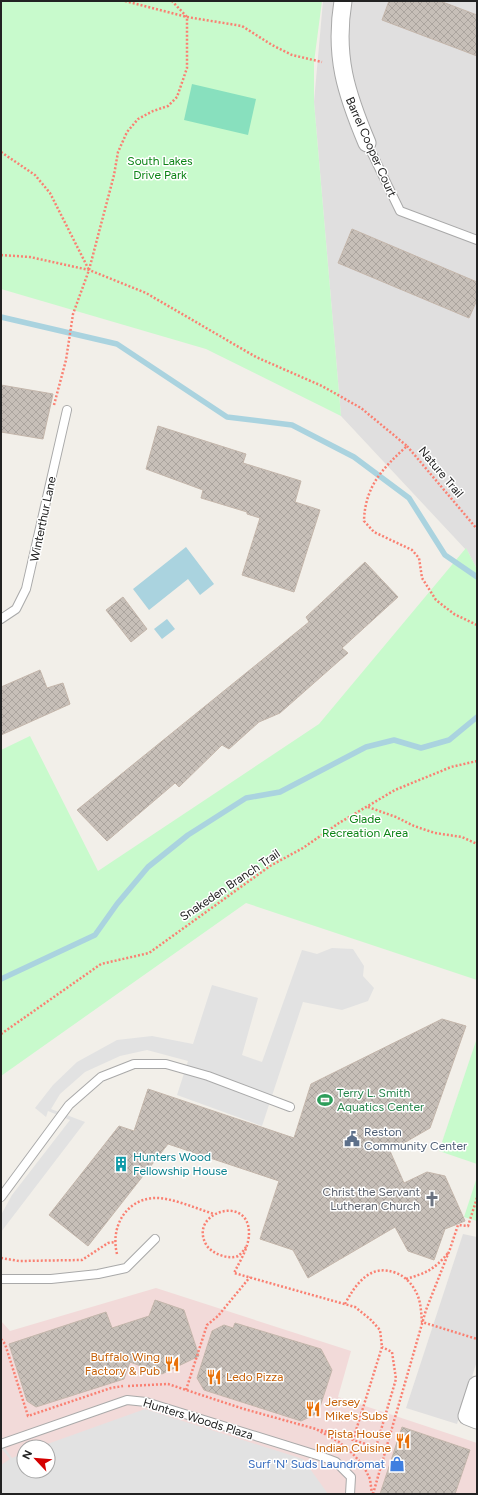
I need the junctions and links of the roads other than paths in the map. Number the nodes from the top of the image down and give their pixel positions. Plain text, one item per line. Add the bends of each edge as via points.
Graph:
1 (343, 1) edge
2 (367, 143) joint
3 (477, 240) edge
4 (67, 410) dead end
5 (1, 619) edge
6 (290, 1107) dead end
7 (1, 1197) edge
8 (155, 1239) dead end
9 (1, 1279) edge
10 (477, 1385) edge
11 (477, 1420) edge
12 (1, 1444) edge
13 (350, 1494) edge

1 - 2 street, Barrel Cooper Court via 339,31 342,71 353,111
2 - 3 lane, Barrel Cooper Court via 400,211
4 - 5 lane, Winterthur Lane via 26,589 16,608
6 - 7 lane via 166,1064 134,1064 101,1077 69,1105
8 - 9 lane via 126,1268 51,1279
10 - 11 street via 466,1416
12 - 13 lane, Hunters Woods Plaza via 126,1400 146,1402 336,1462 351,1477

